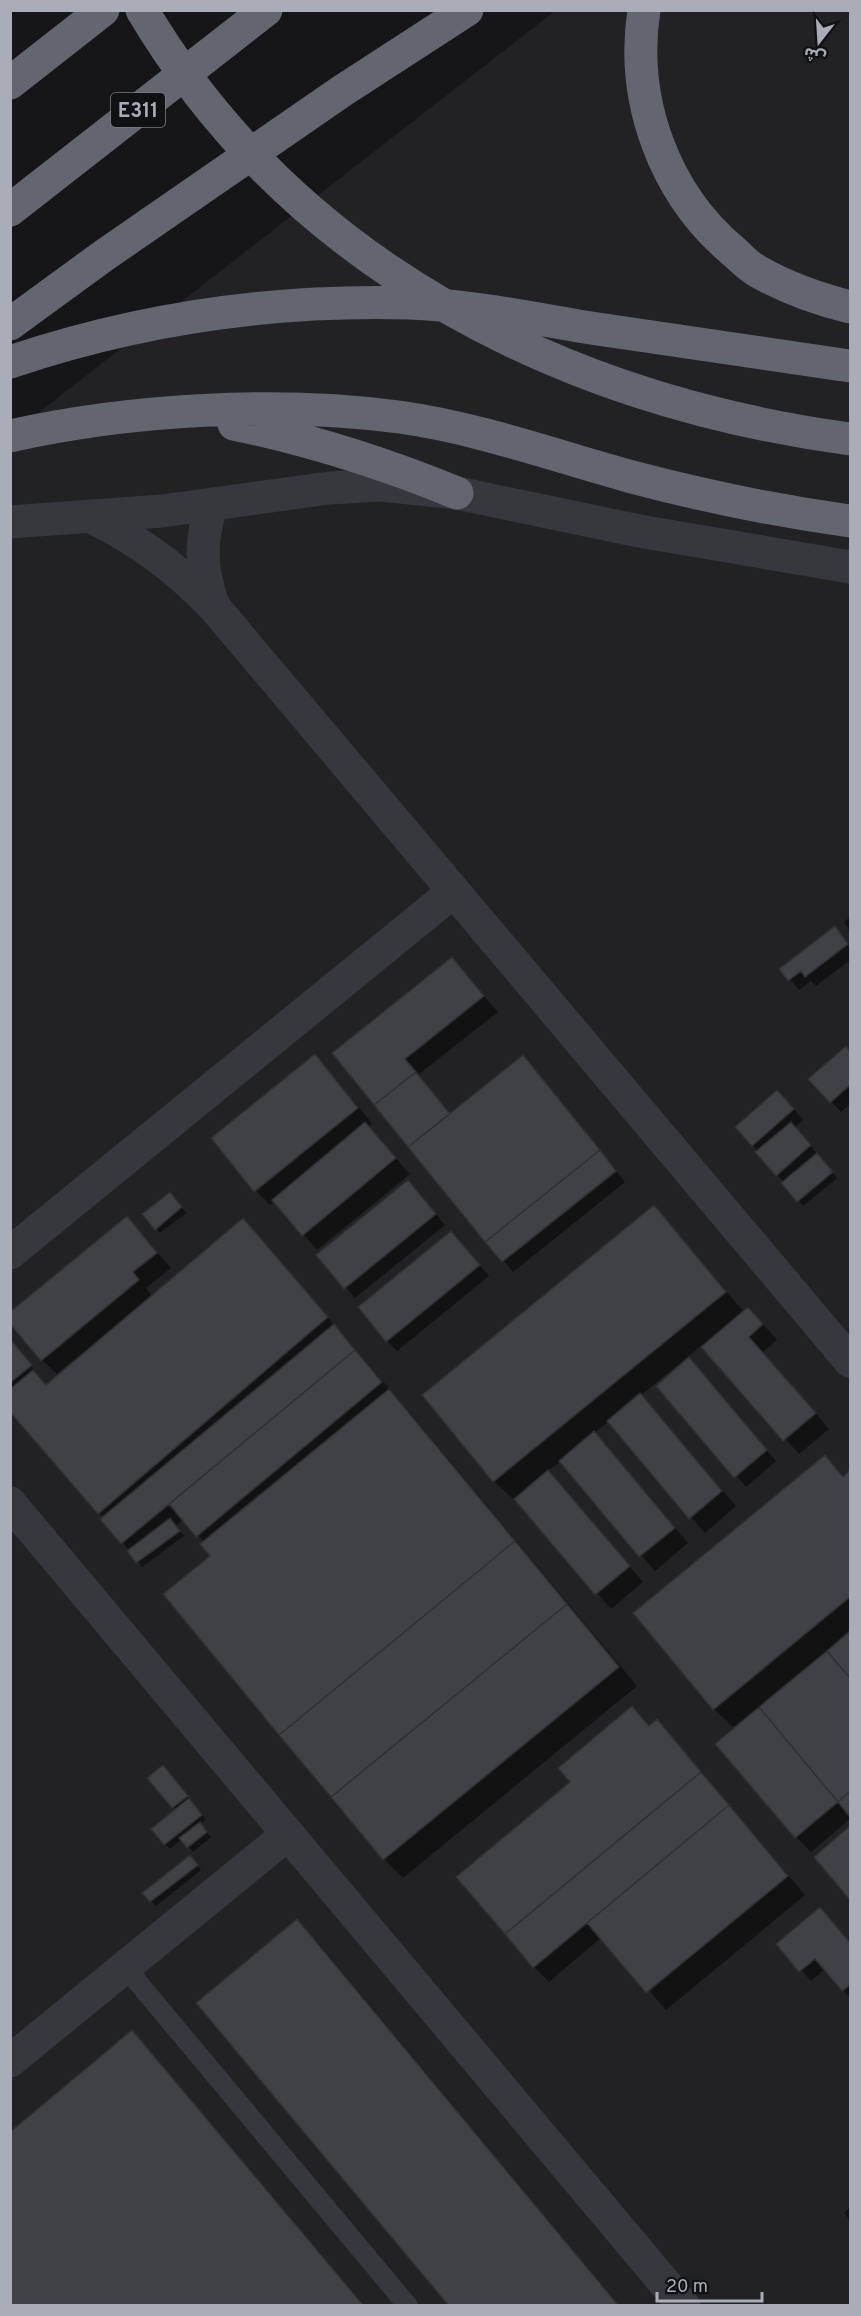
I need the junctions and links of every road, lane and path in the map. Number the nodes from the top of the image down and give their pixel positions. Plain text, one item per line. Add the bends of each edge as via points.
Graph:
1 (103, 10) edge
2 (142, 10) edge
3 (266, 10) edge
4 (436, 10) edge
5 (466, 10) edge
6 (644, 10) edge
7 (10, 83) edge
8 (342, 91) junction
9 (10, 210) edge
10 (850, 307) edge
11 (10, 324) edge
12 (10, 362) edge
13 (850, 366) edge
14 (183, 413) junction
15 (10, 436) edge
16 (850, 439) edge
17 (457, 493) junction
18 (212, 504) junction
19 (92, 517) junction
20 (850, 521) edge
21 (10, 522) edge
22 (850, 567) edge
23 (215, 608) junction
24 (453, 892) junction
25 (10, 1253) edge
26 (850, 1361) edge
27 (10, 1503) edge
28 (288, 1834) junction
29 (125, 1967) junction
30 (10, 2061) edge
31 (408, 2306) edge
32 (684, 2306) edge

1 - 7 highway
2 - 16 highway via 184,73 268,172 323,220 417,288 527,349 624,388 746,421
3 - 9 highway, E311
4 - 8 highway
5 - 8 highway
6 - 10 highway via 640,35 642,90 656,143 680,192 714,235 756,270 815,298
8 - 11 highway
12 - 13 highway via 62,344 148,323 236,309 324,302 414,303 501,312
14 - 15 highway via 110,418
14 - 17 highway via 322,444
14 - 20 highway via 327,411 400,417 472,431 724,499
17 - 18 street via 372,486
17 - 22 street via 639,531
18 - 19 street
18 - 23 street via 203,530 201,556 205,583
19 - 21 street
19 - 23 street via 159,556
23 - 24 street
24 - 25 street
24 - 26 street
27 - 28 street
28 - 29 street
28 - 32 street
29 - 30 street
29 - 31 lane

